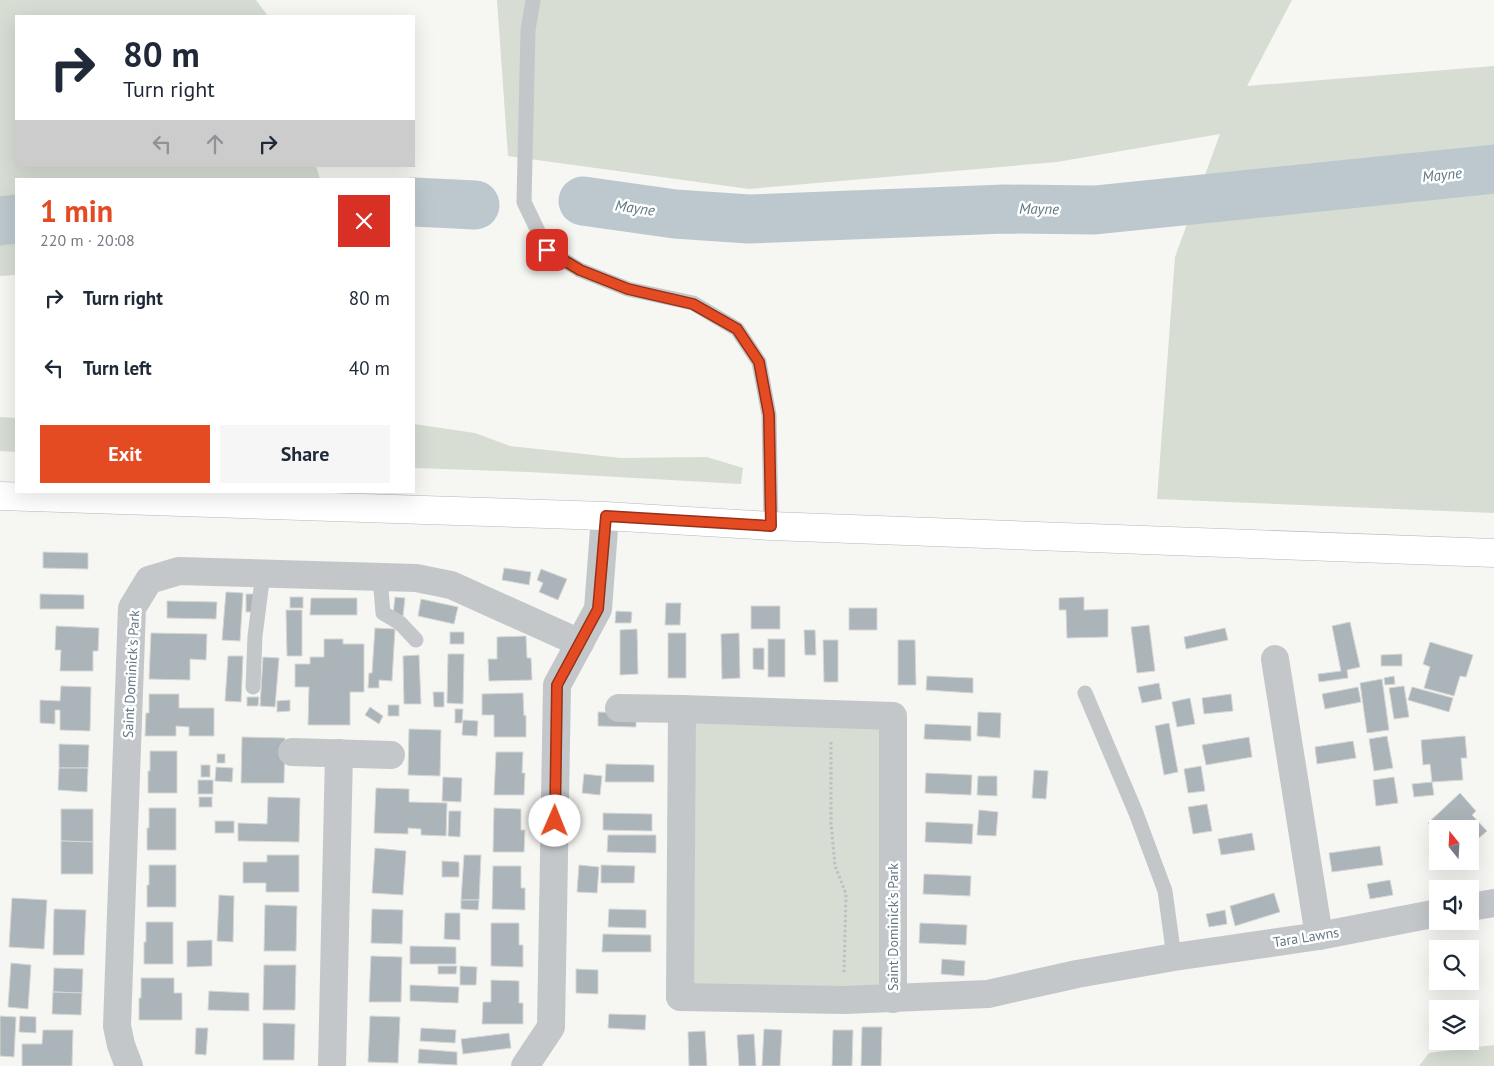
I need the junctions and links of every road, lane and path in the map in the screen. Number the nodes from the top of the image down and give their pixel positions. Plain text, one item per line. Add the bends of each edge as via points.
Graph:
1 (533, 0) edge
2 (0, 496) edge
3 (606, 516) junction
4 (771, 526) junction
5 (1494, 553) edge
6 (263, 573) junction
7 (380, 577) junction
8 (416, 640) dead end
9 (580, 643) junction
10 (1275, 659) dead end
11 (253, 687) dead end
12 (1085, 693) dead end
13 (620, 708) dead end
14 (682, 709) junction
15 (831, 714) junction
16 (292, 752) dead end
17 (339, 753) junction
18 (391, 755) dead end
19 (1494, 903) edge
20 (1479, 906) edge
21 (1429, 915) edge
22 (1319, 936) junction
23 (1174, 957) junction
24 (893, 999) junction
25 (844, 1000) junction
26 (129, 1066) edge
27 (332, 1066) edge
28 (525, 1066) edge

1 - 4 lane via 528,30 524,202 547,250 580,270 628,289 693,304 737,329 759,362 769,415
2 - 3 main road
3 - 4 main road
3 - 9 street via 598,609
4 - 5 main road
6 - 7 street, Saint Dominick's Park
6 - 11 lane
6 - 26 street, Saint Dominick's Park via 179,571 149,580 132,608 117,1026
7 - 8 lane via 383,613 400,623
7 - 9 street, Saint Dominick's Park via 416,578 451,585
9 - 28 street via 557,685 551,1027
10 - 22 street
12 - 23 lane via 1165,891
13 - 14 street, Saint Dominick's Park
14 - 15 street, Saint Dominick's Park
14 - 25 street, Saint Dominick's Park via 680,997
15 - 24 street, Saint Dominick's Park via 893,716
15 - 25 path via 831,823 835,866 846,894
16 - 17 street
17 - 18 street
17 - 27 street
19 - 20 street
21 - 22 street, Tara Lawns
22 - 23 street, Tara Lawns
23 - 24 street, Tara Lawns via 988,994
24 - 25 street, Saint Dominick's Park

